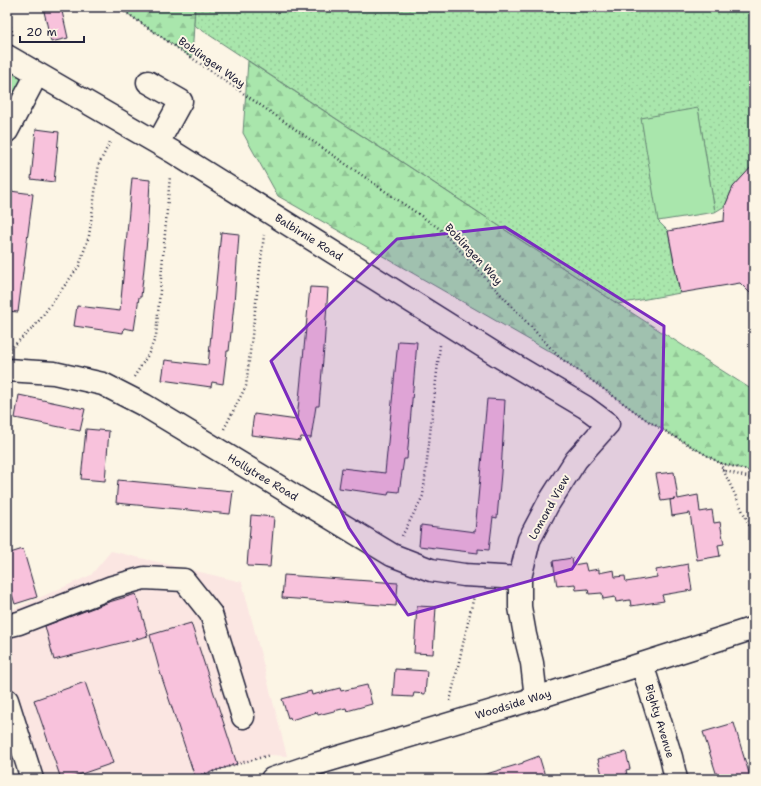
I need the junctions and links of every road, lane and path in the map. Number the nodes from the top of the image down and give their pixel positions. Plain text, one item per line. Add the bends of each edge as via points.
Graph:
1 (118, 7) edge
2 (7, 56) edge
3 (37, 74) junction
4 (148, 82) dead end
5 (121, 122) junction
6 (7, 131) edge
7 (166, 148) junction
8 (267, 211) junction
9 (443, 321) junction
10 (7, 352) edge
11 (7, 370) edge
12 (124, 395) junction
13 (608, 424) joint
14 (214, 447) junction
15 (720, 463) junction
16 (722, 470) junction
17 (754, 472) edge
18 (754, 479) edge
19 (754, 535) edge
20 (392, 555) junction
21 (479, 576) junction
22 (520, 578) junction
23 (7, 626) edge
24 (754, 628) edge
25 (642, 664) junction
26 (536, 698) junction
27 (7, 700) edge
28 (449, 705) dead end
29 (243, 717) dead end
30 (32, 779) edge
31 (272, 779) edge
32 (676, 779) edge

1 - 15 path, Boblingen Way via 440,229 559,357 648,421
2 - 3 street, Balbirnie Road
3 - 5 street, Balbirnie Road
3 - 6 street
4 - 7 street via 181,101
5 - 7 street, Balbirnie Road
5 - 10 path via 99,164 89,236 79,266 35,326
7 - 8 street, Balbirnie Road
7 - 12 path via 156,336 148,355
8 - 9 street, Balbirnie Road
8 - 14 path via 246,386
9 - 13 street, Balbirnie Road
9 - 20 path via 423,496
11 - 12 street, Hollytree Road via 54,373 103,384
12 - 14 street, Hollytree Road
13 - 22 street, Lomond View via 576,460 548,504 529,540
14 - 20 street, Hollytree Road
15 - 16 path
15 - 17 path, Boblingen Way
16 - 18 path
16 - 19 path
20 - 21 street, Hollytree Road via 431,570
21 - 22 street, Hollytree Road
21 - 28 path
22 - 26 street, Lomond View via 520,607 532,663
23 - 29 street via 19,624 112,587 144,578 184,580 211,614
24 - 25 street, Woodside Way
25 - 26 street, Woodside Way
25 - 32 street, Bighty Avenue
26 - 31 street, Woodside Way
27 - 30 street

